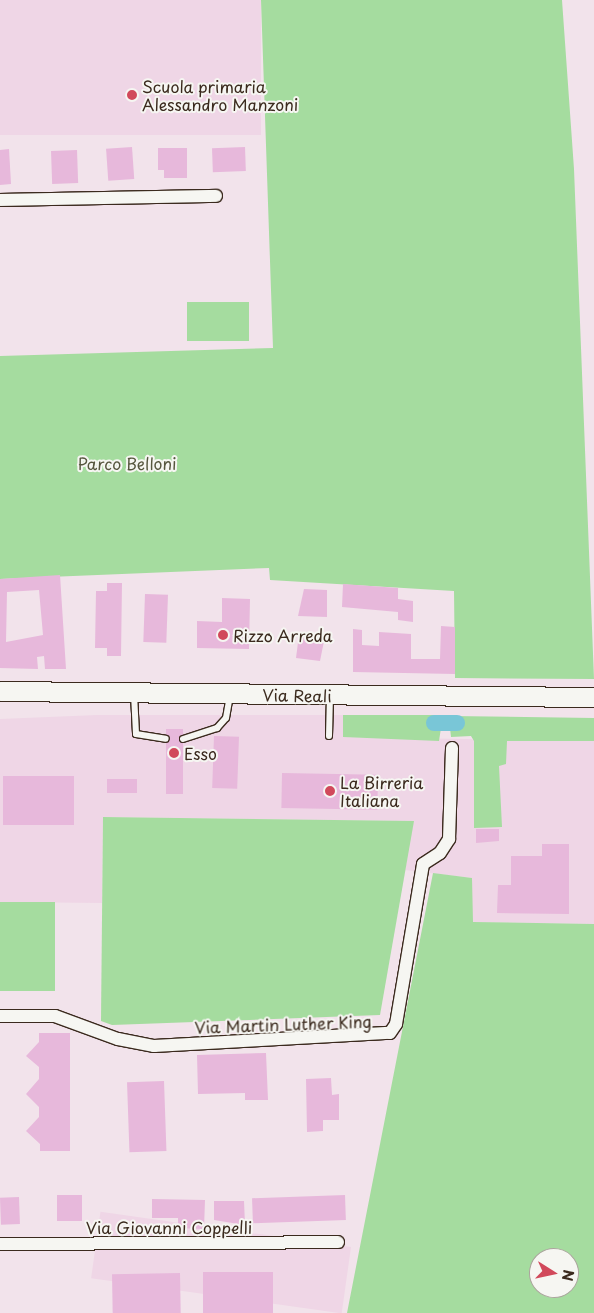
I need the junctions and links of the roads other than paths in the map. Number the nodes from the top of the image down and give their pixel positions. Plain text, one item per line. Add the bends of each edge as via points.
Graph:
1 (216, 196) dead end
2 (0, 200) edge
3 (0, 691) edge
4 (134, 692) junction
5 (230, 694) junction
6 (330, 695) junction
7 (594, 697) edge
8 (329, 736) dead end
9 (166, 739) dead end
10 (183, 739) dead end
11 (452, 748) dead end
12 (0, 1016) edge
13 (338, 1242) dead end
14 (0, 1244) edge

1 - 2 street
3 - 4 main road, Via Reali
4 - 5 main road, Via Reali
4 - 9 lane via 136,734
5 - 6 main road, Via Reali
5 - 10 lane via 230,708 217,728
6 - 7 main road, Via Reali
6 - 8 lane
11 - 12 street, Via Martin Luther King via 448,839 440,853 423,864 396,1024 390,1033 154,1046 118,1039 55,1016
13 - 14 street, Via Giovanni Coppelli

